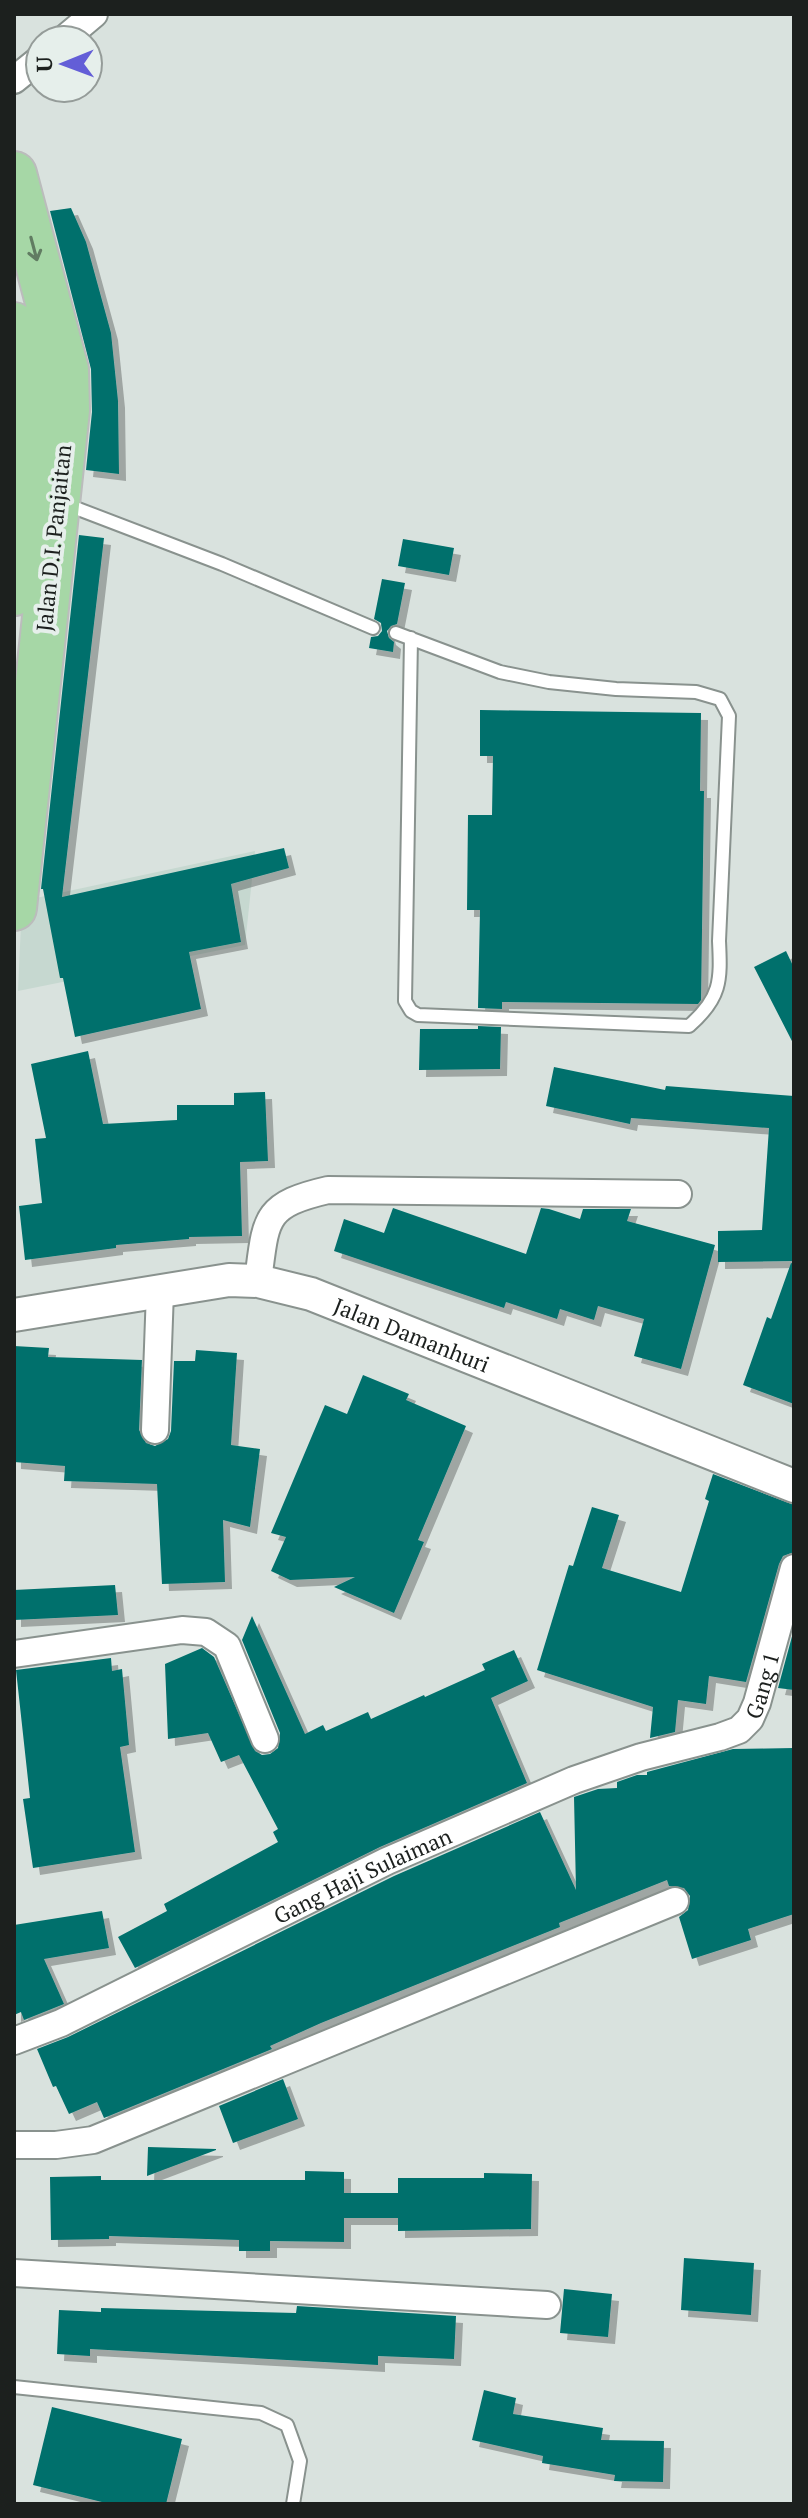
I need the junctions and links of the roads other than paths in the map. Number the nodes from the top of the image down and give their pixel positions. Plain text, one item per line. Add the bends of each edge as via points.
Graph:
1 (14, 174) edge
2 (15, 329) edge
3 (58, 502) junction
4 (14, 593) edge
5 (373, 628) dead end
6 (396, 633) dead end
7 (411, 638) junction
8 (24, 720) edge
9 (14, 908) edge
10 (678, 1194) dead end
11 (258, 1281) junction
12 (160, 1291) junction
13 (14, 1315) edge
14 (155, 1430) dead end
15 (794, 1486) edge
16 (794, 1568) edge
17 (14, 1654) edge
18 (720, 1737) joint
19 (265, 1739) dead end
20 (675, 1901) dead end
21 (14, 2041) edge
22 (14, 2145) edge
23 (14, 2273) edge
24 (547, 2305) dead end
25 (14, 2387) edge
26 (293, 2504) edge

1 -> 3 highway, Jalan D.I. Panjaitan via 66,370
2 - 4 highway via 28,399 27,490
3 - 5 lane
3 - 8 highway, Jalan D.I. Panjaitan
6 - 7 lane
7 - 7 lane via 512,675 616,689 696,692 720,699 729,716 721,977 708,1009 689,1026 411,1011 405,1001
8 - 9 highway, Jalan D.I. Panjaitan
10 - 11 street via 328,1190 296,1197 276,1210 264,1238
11 - 12 street, Jalan Damanhuri
11 - 15 street, Jalan Damanhuri via 311,1294
12 - 13 street, Jalan Damanhuri
12 - 14 street
16 - 18 street, Gang 1 via 750,1719
17 - 19 street via 182,1630 206,1632 227,1646
18 - 21 street, Gang Haji Sulaiman via 574,1780 387,1861 61,2023
20 - 22 street via 93,2140
23 - 24 street
25 - 26 lane via 261,2413 287,2425 300,2461

